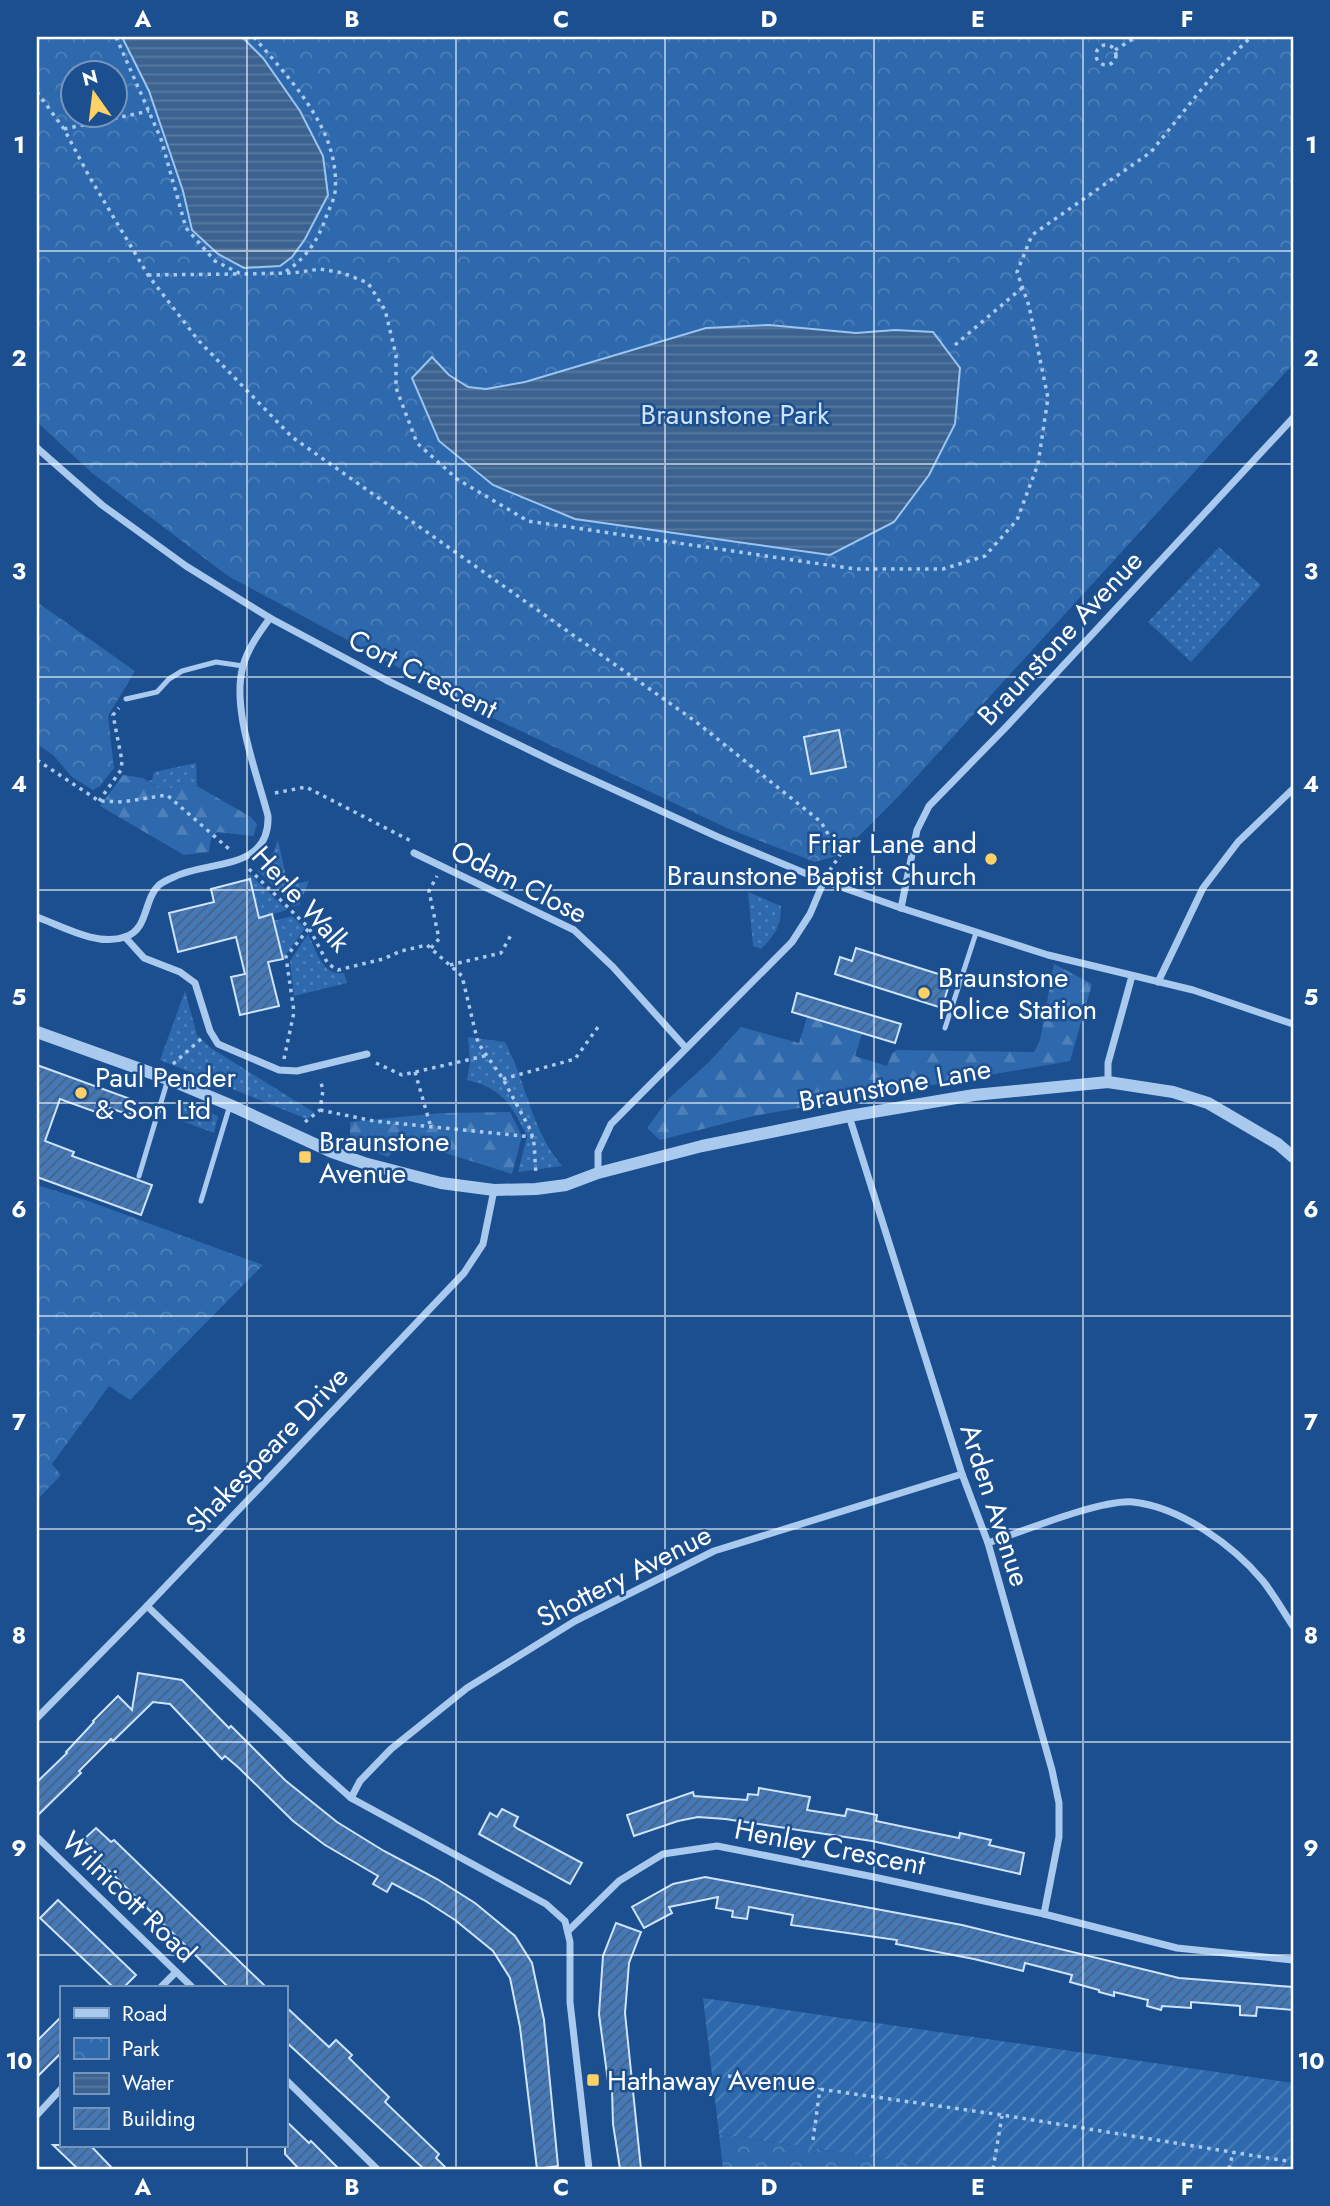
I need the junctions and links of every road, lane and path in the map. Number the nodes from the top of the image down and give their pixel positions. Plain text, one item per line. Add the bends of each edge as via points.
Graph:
1 (116, 37) edge
2 (254, 37) edge
3 (1136, 37) edge
4 (1251, 37) edge
5 (1115, 50) junction
6 (37, 92) edge
7 (149, 111) junction
8 (130, 115) edge
9 (60, 124) edge
10 (65, 130) edge
11 (283, 273) junction
12 (240, 274) junction
13 (148, 275) junction
14 (1023, 286) junction
15 (955, 345) dead end
16 (1293, 418) edge
17 (37, 448) edge
18 (270, 618) junction
19 (243, 666) junction
20 (126, 699) joint
21 (37, 760) edge
22 (1293, 789) edge
23 (263, 795) junction
24 (99, 801) junction
25 (414, 853) joint
26 (241, 860) junction
27 (442, 866) junction
28 (824, 881) junction
29 (901, 908) junction
30 (37, 917) edge
31 (309, 928) junction
32 (976, 933) junction
33 (511, 935) dead end
34 (125, 937) junction
35 (431, 948) junction
36 (450, 965) junction
37 (1132, 976) junction
38 (1158, 982) junction
39 (1293, 1024) edge
40 (598, 1027) dead end
41 (945, 1028) dead end
42 (210, 1031) junction
43 (37, 1032) edge
44 (686, 1048) junction
45 (367, 1054) joint
46 (489, 1055) junction
47 (316, 1067) junction
48 (282, 1070) junction
49 (415, 1072) junction
50 (168, 1079) junction
51 (503, 1079) junction
52 (1108, 1083) junction
53 (230, 1105) junction
54 (320, 1110) junction
55 (849, 1116) junction
56 (431, 1125) junction
57 (295, 1135) junction
58 (533, 1137) junction
59 (1293, 1157) edge
60 (598, 1173) junction
61 (139, 1176) dead end
62 (536, 1189) junction
63 (494, 1190) junction
64 (201, 1201) dead end
65 (962, 1474) junction
66 (988, 1543) junction
67 (147, 1606) junction
68 (1293, 1626) edge
69 (37, 1718) edge
70 (351, 1798) junction
71 (37, 1837) edge
72 (1044, 1914) junction
73 (568, 1931) junction
74 (1293, 1959) edge
75 (176, 1972) junction
76 (162, 1986) edge
77 (191, 1986) edge
78 (728, 2076) dead end
79 (287, 2081) edge
80 (820, 2088) junction
81 (60, 2090) edge
82 (37, 2115) edge
83 (1002, 2115) junction
84 (813, 2140) dead end
85 (1233, 2152) junction
86 (1293, 2162) edge
87 (377, 2169) edge
88 (589, 2169) edge
89 (993, 2169) edge
90 (1229, 2169) edge

1 - 7 path
2 - 11 path via 307,100 334,162 335,193 324,225 300,262
3 - 5 path
4 - 14 path via 1217,70 1151,152 1032,235 1017,272
5 - 5 path via 1101,46 1098,61 1111,64
6 - 9 path
7 - 8 path
7 - 12 path via 186,228 215,261
10 - 13 path
11 - 12 path
11 - 14 path via 320,270 343,273 368,284 385,310 396,355 396,388 417,443 457,479 528,521 856,569 943,569 985,556 1017,520 1038,464 1048,398
12 - 13 path
13 - 28 path via 198,340 292,437 695,721 821,822 840,855
14 - 15 path
16 - 29 street, Braunstone Avenue via 929,806 917,830
17 - 18 street, Cort Crescent via 102,505 186,566
18 - 19 street via 252,642
18 - 28 street, Cort Crescent via 556,763
19 - 20 lane via 216,662 182,671 158,692
19 - 23 street via 242,716
20 - 24 path via 113,716 121,770
21 - 24 path
22 - 38 street via 1238,842 1203,888
23 - 25 path via 306,787 411,841
23 - 26 street via 268,828 257,848
24 - 26 path, Herle Walk via 167,795
25 - 27 street, Odam Close
26 - 31 path, Herle Walk
26 - 34 street via 177,875 159,885 137,931
27 - 35 path via 429,891 439,939
27 - 44 street, Odam Close via 574,930
28 - 29 street, Cort Crescent
28 - 44 street via 792,942
29 - 32 street, Cort Crescent
30 - 34 street via 93,937
31 - 35 path, Herle Walk via 328,964 338,970 401,951
31 - 48 path via 286,957 294,1012
32 - 37 street, Cort Crescent
32 - 41 lane
33 - 36 path via 501,953
34 - 42 street via 144,958 195,983
35 - 36 path
36 - 46 path via 462,976 478,1043
37 - 38 street, Cort Crescent
37 - 52 street via 1108,1063
38 - 39 street, Cort Crescent
40 - 51 path via 575,1059
42 - 48 street via 218,1044
42 - 50 path via 174,1062
43 - 50 street, Braunstone Lane
44 - 60 street via 611,1124 598,1152
45 - 47 street
45 - 49 path via 379,1066 402,1075
46 - 49 path
46 - 51 path
47 - 48 street
47 - 54 path via 323,1090
49 - 56 path
50 - 53 street, Braunstone Lane
50 - 61 lane
51 - 58 path
52 - 55 street, Braunstone Lane via 974,1094
52 - 59 street, Braunstone Lane via 1173,1092 1208,1103
53 - 57 street, Braunstone Lane
53 - 64 lane
54 - 56 path via 374,1121
54 - 57 path
55 - 60 street, Braunstone Lane
55 - 65 street, Arden Avenue
56 - 58 path
57 - 63 street, Braunstone Lane via 364,1163
58 - 62 path
60 - 62 street, Braunstone Lane via 566,1185
62 - 63 street, Braunstone Lane
63 - 67 street, Shakespeare Drive via 483,1244 464,1273
65 - 66 street, Arden Avenue
65 - 70 street, Shottery Avenue via 714,1550 575,1621 467,1688 374,1766
66 - 68 street via 1097,1507 1131,1502 1174,1513 1224,1543 1262,1581
66 - 72 street, Arden Avenue via 1059,1803 1059,1837
67 - 69 street, Shakespeare Drive
67 - 70 street
70 - 73 street via 546,1904 565,1921
71 - 75 street, Wilnicott Road
72 - 73 street, Henley Crescent via 716,1846 663,1854 619,1881
72 - 74 street, Henley Crescent via 1177,1948
73 - 88 street via 570,2003
75 - 76 street
75 - 77 street, Wilnicott Road
78 - 80 path
79 - 87 street
80 - 83 path
80 - 84 path
81 - 82 street
83 - 85 path
83 - 89 path
85 - 86 path
85 - 90 path

